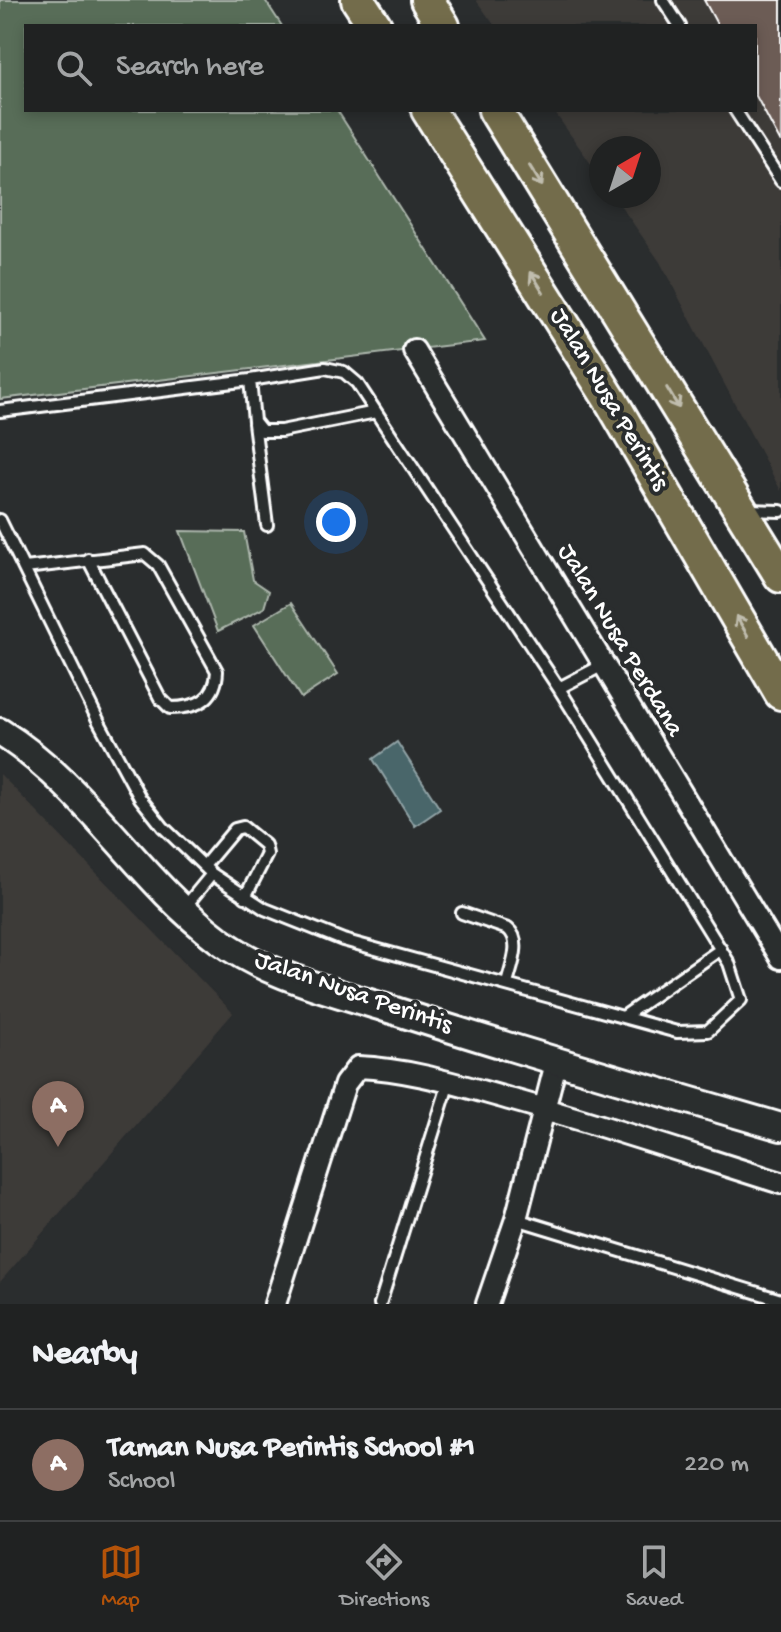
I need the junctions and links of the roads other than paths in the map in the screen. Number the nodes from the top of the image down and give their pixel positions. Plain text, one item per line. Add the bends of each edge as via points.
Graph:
1 (358, 0) edge
2 (427, 0) edge
3 (663, 0) edge
4 (374, 24) edge
5 (442, 24) edge
6 (679, 24) edge
7 (429, 112) edge
8 (496, 112) edge
9 (736, 112) edge
10 (781, 181) edge
11 (414, 350) dead end
12 (250, 380) junction
13 (0, 411) edge
14 (376, 412) junction
15 (254, 421) junction
16 (741, 510) junction
17 (781, 511) edge
18 (0, 520) edge
19 (267, 525) dead end
20 (88, 559) junction
21 (25, 568) junction
22 (781, 576) edge
23 (603, 665) junction
24 (559, 688) junction
25 (781, 693) edge
26 (0, 732) edge
27 (208, 870) junction
28 (245, 897) junction
29 (183, 910) junction
30 (462, 913) dead end
31 (721, 949) junction
32 (781, 958) edge
33 (507, 984) junction
34 (623, 1017) junction
35 (556, 1063) junction
36 (449, 1082) junction
37 (544, 1109) junction
38 (781, 1127) edge
39 (781, 1183) edge
40 (516, 1219) junction
41 (781, 1300) edge
42 (275, 1304) edge
43 (380, 1304) edge
44 (487, 1304) edge

1 - 4 main road
2 - 5 main road
3 - 6 lane
25 -> 7 main road, Jalan Nusa Perintis via 613,404
8 -> 16 main road
9 - 10 lane
11 - 23 street, Jalan Nusa Perdana
12 - 13 lane
12 - 14 lane via 325,368 344,372
12 - 15 lane
14 - 15 lane via 281,431 262,431
14 - 24 lane
15 - 19 lane
16 - 17 lane
16 - 22 main road
18 - 21 lane
20 - 20 lane via 145,554 158,565 217,671 210,696 184,708 170,708 160,698
20 - 21 lane
21 - 27 lane via 140,798
23 - 24 lane
23 - 32 street, Jalan Nusa Perdana
24 - 31 lane
26 - 29 street, Jalan Nusa Perintis via 50,768
27 - 28 lane
27 - 28 lane via 235,829 243,827 265,845 267,854
27 - 29 lane
28 - 33 lane via 285,919 343,940
29 - 35 street, Jalan Nusa Perintis via 220,941 267,969
30 - 33 lane via 514,934
31 - 34 lane
31 - 34 lane via 741,1000 708,1031 677,1032
33 - 34 lane
35 - 37 street
35 - 38 street, Jalan Nusa Perintis
36 - 37 street
36 - 42 street via 358,1067 345,1084
36 - 43 lane
37 - 39 street
37 - 40 street
40 - 41 lane
40 - 44 street

